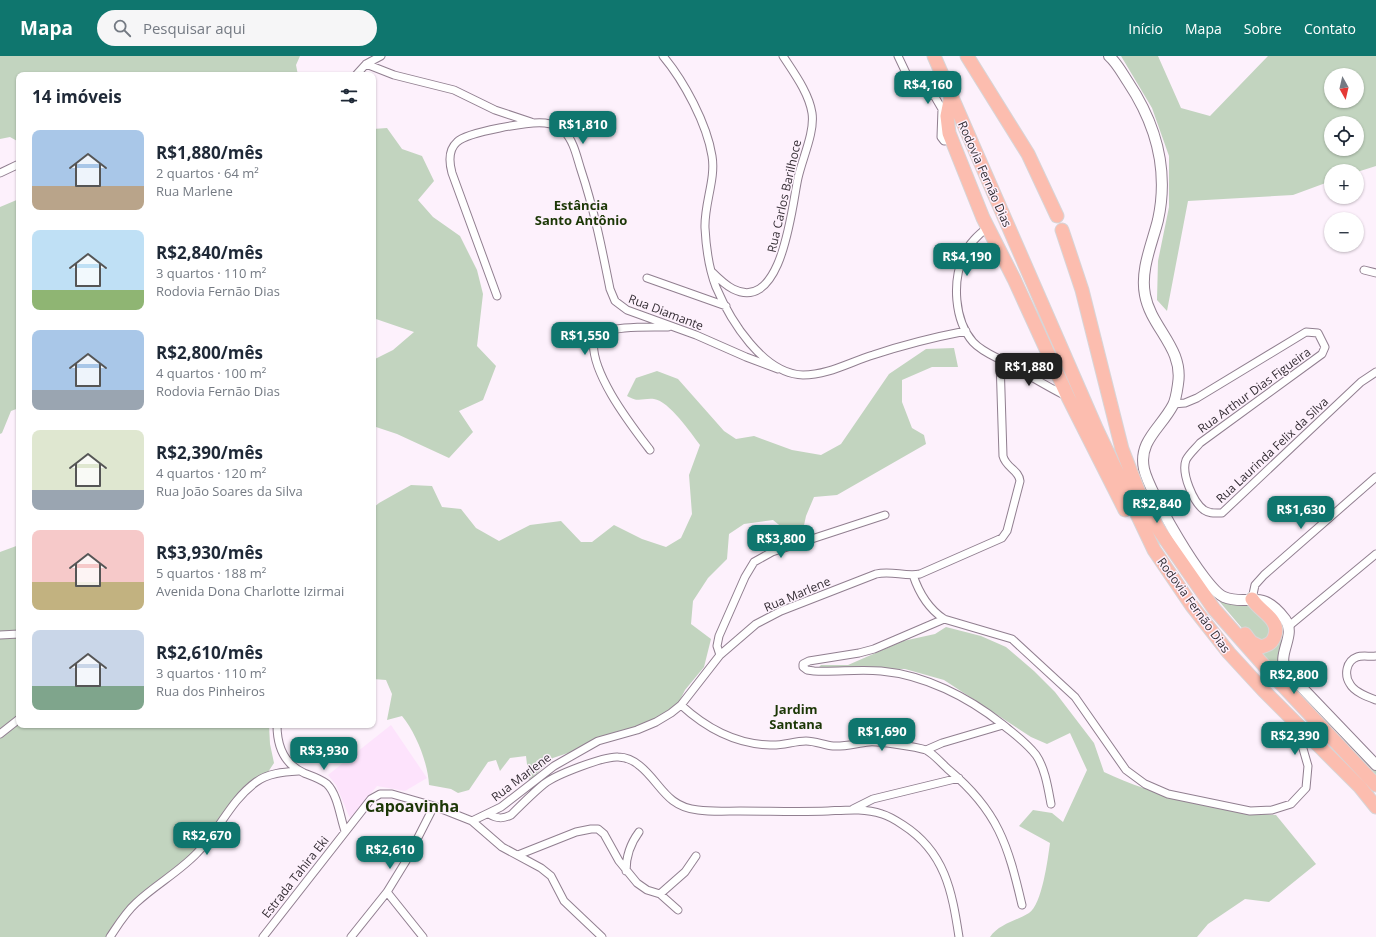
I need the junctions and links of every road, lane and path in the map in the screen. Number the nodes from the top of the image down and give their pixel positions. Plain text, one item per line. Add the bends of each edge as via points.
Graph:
1 (380, 56) edge
2 (663, 56) edge
3 (783, 56) edge
4 (898, 56) edge
5 (934, 56) edge
6 (967, 56) edge
7 (1109, 56) edge
8 (366, 64) junction
9 (359, 72) edge
10 (951, 96) junction
11 (533, 122) junction
12 (952, 140) junction
13 (16, 165) edge
14 (0, 173) edge
15 (1057, 216) dead end
16 (988, 227) junction
17 (1062, 230) dead end
18 (1364, 270) dead end
19 (712, 272) junction
20 (1376, 273) edge
21 (647, 278) dead end
22 (497, 296) dead end
23 (726, 306) junction
24 (674, 327) junction
25 (966, 331) junction
26 (1000, 360) junction
27 (778, 369) junction
28 (1376, 372) edge
29 (1068, 397) junction
30 (1173, 404) junction
31 (650, 450) dead end
32 (1376, 477) edge
33 (1188, 484) joint
34 (885, 515) dead end
35 (1159, 530) junction
36 (1154, 550) junction
37 (1376, 554) edge
38 (913, 575) junction
39 (1252, 599) junction
40 (944, 620) junction
41 (1289, 626) junction
42 (16, 634) edge
43 (0, 635) edge
44 (720, 655) junction
45 (1376, 656) edge
46 (1376, 700) edge
47 (681, 704) junction
48 (16, 721) edge
49 (1296, 724) junction
50 (1003, 725) junction
51 (277, 728) edge
52 (0, 734) edge
53 (926, 750) junction
54 (1376, 765) edge
55 (299, 771) junction
56 (959, 778) junction
57 (1376, 785) edge
58 (1051, 804) dead end
59 (434, 806) junction
60 (1376, 807) edge
61 (853, 809) junction
62 (489, 814) junction
63 (472, 821) junction
64 (345, 831) junction
65 (639, 832) dead end
66 (518, 855) junction
67 (696, 856) dead end
68 (626, 871) junction
69 (387, 892) junction
70 (660, 894) junction
71 (1022, 905) dead end
72 (678, 910) dead end
73 (110, 937) edge
74 (262, 937) edge
75 (351, 937) edge
76 (423, 937) edge
77 (602, 937) edge
78 (959, 937) edge

1 - 8 street
2 - 19 street via 687,93 710,145 712,169 705,227
3 - 19 street, Rua Carlos Barilhoce via 807,96 813,120 798,179 786,244 775,270 757,289 749,292 734,290
4 - 12 street via 917,86 935,97 942,109 940,137 944,141
5 - 10 highway, Rodovia Fernão Dias
6 - 15 highway via 1028,154
7 - 30 street via 1139,98 1158,147 1161,195 1146,267 1144,294 1151,312 1177,358 1178,384
8 - 9 street
8 - 11 street via 394,75 454,90 495,110
10 - 12 highway via 947,116
10 - 36 highway, Rodovia Fernão Dias via 1103,444
11 - 22 street, Rua Diamante via 466,136 456,143 450,153 452,173
11 - 24 street, Rua Diamante via 557,126 570,139 590,198 610,289 615,301 627,310
12 - 16 highway
13 - 14 street
16 - 25 street via 969,246 957,280 957,302
16 - 29 highway
17 - 35 highway, Rodovia Fernão Dias via 1082,290 1122,450 1140,495
18 - 20 street
19 - 23 street via 716,287
21 - 23 street
23 - 27 street via 757,350 767,362
24 - 27 street, Rua Diamante
24 - 31 street via 620,329 602,332 594,338 594,353 615,402
25 - 26 street via 974,343
25 - 27 street, Rua Diamante via 872,355 833,370 803,375
26 - 29 street
26 - 38 street, Rua Marlene via 1003,456 1006,464 1018,474 1020,481 1007,531 998,541
28 - 33 street, Rua Laurinda Felix da Silva via 1361,382 1222,513 1210,513 1202,509
29 - 36 highway via 1124,509 1144,541
30 - 33 street, Rua Arthur Dias Figueira via 1197,398 1306,332 1318,333 1323,339 1325,347 1322,354 1200,443 1186,459 1184,470
30 - 39 street via 1144,447 1143,467 1152,493 1186,551 1219,594 1230,598
32 - 39 street via 1261,578 1255,585
34 - 44 street via 772,552 754,562 719,636 717,646
35 - 39 highway via 1167,532 1251,642 1262,647 1272,642 1275,637 1275,626
35 - 57 highway, Rodovia Fernão Dias via 1214,609
36 - 49 highway, Rodovia Fernão Dias via 1192,606 1229,653
37 - 41 street
38 - 40 street via 928,604
38 - 44 street, Rua Marlene via 880,573 781,611 748,630
39 - 41 street via 1267,602
40 - 49 street via 1012,639 1075,697 1126,770 1145,784 1168,794 1250,811 1272,810 1291,804 1306,788 1308,766
40 - 50 street via 874,649 805,663 803,667 807,670 882,671 915,678 963,696 989,712
41 - 54 street via 1290,634 1283,658 1286,671
42 - 43 street
44 - 47 street, Rua Marlene
45 - 46 street via 1357,657 1348,664 1346,672 1350,684 1366,697
47 - 53 street via 717,732 728,737 763,744 779,745 806,741 841,746 871,742
47 - 62 street, Rua Marlene via 656,722 598,741 563,760
48 - 52 street
49 - 60 highway, Rodovia Fernão Dias via 1360,787
50 - 53 street
50 - 58 street via 1020,737 1037,756
51 - 55 street via 283,754
53 - 56 street
55 - 64 street via 327,784
55 - 73 street via 269,776 248,789 232,805 197,852 136,902
56 - 61 street via 873,799
56 - 71 street via 989,813 1003,837
59 - 63 street, Estrada Tahira Eki
59 - 64 street, Estrada Tahira Eki via 406,797 380,794 371,799
59 - 69 street
61 - 62 street via 696,810 665,795 640,766 629,758 616,757 583,766 553,779 505,818
61 - 78 street via 883,814 915,833 929,846 953,899
62 - 63 street, Rua Marlene
63 - 66 street, Estrada Tahira Eki via 502,847
64 - 74 street, Estrada Tahira Eki
65 - 68 street via 627,856
66 - 68 street via 576,832 598,829 604,834
66 - 77 street, Estrada Tahira Eki via 551,876 564,901
67 - 70 street via 685,872
68 - 70 street via 648,890
69 - 75 street
69 - 76 street
70 - 72 street

